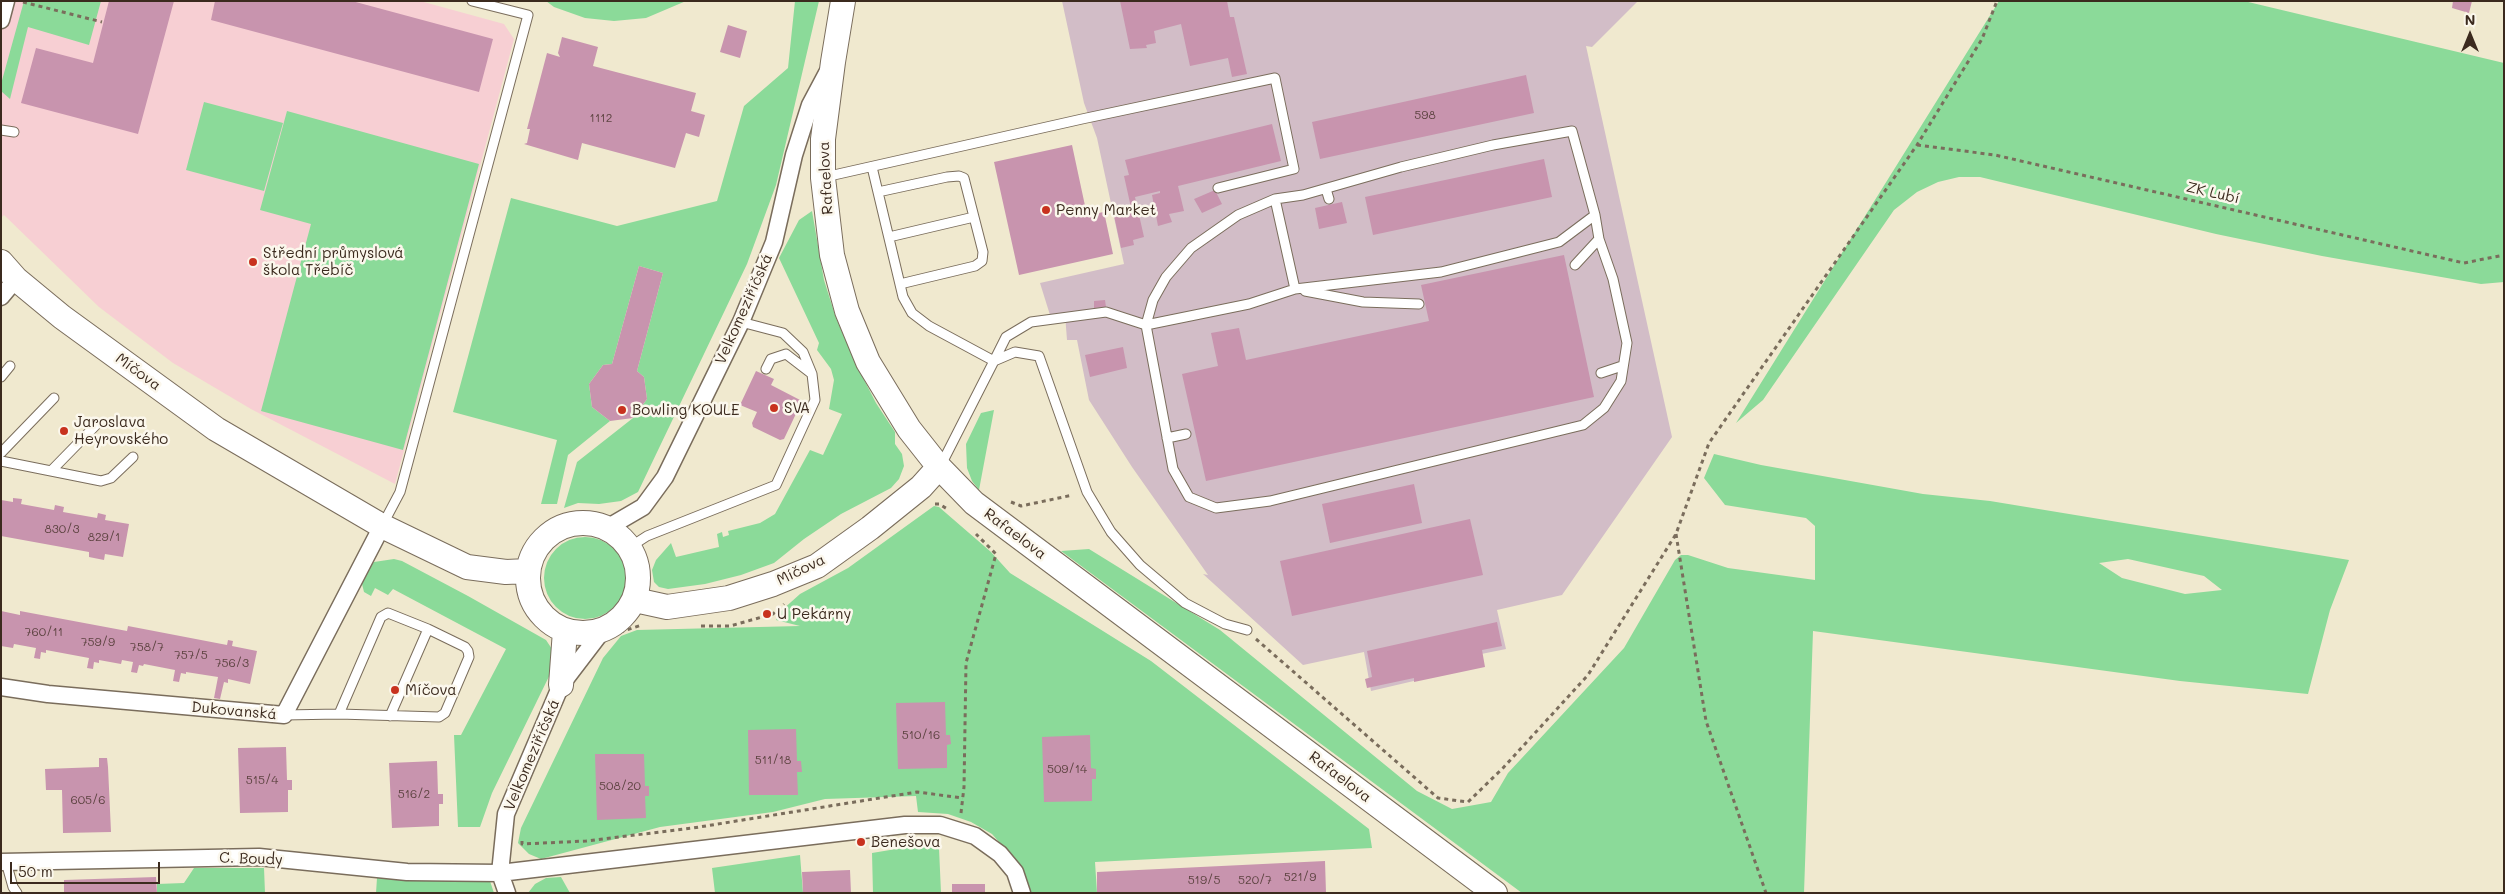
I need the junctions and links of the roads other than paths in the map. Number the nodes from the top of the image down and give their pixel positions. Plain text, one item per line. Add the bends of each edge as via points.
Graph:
1 (6, 1) edge
2 (472, 1) edge
3 (843, 1) edge
4 (1, 20) edge
5 (832, 62) junction
6 (1, 130) edge
7 (14, 132) dead end
8 (872, 167) junction
9 (822, 178) junction
10 (1218, 188) dead end
11 (1326, 189) junction
12 (878, 192) junction
13 (1274, 199) junction
14 (1329, 199) dead end
15 (1595, 215) junction
16 (974, 217) junction
17 (889, 237) junction
18 (1599, 239) junction
19 (1575, 265) dead end
20 (9, 270) edge
21 (900, 284) junction
22 (1295, 289) junction
23 (1, 297) edge
24 (1420, 304) dead end
25 (741, 322) junction
26 (1146, 324) junction
27 (994, 361) junction
28 (10, 366) dead end
29 (1622, 366) junction
30 (766, 369) dead end
31 (1602, 372) dead end
32 (812, 374) junction
33 (1, 376) edge
34 (54, 398) dead end
35 (96, 425) dead end
36 (1186, 434) dead end
37 (1167, 438) junction
38 (1, 454) edge
39 (133, 457) dead end
40 (1, 461) edge
41 (939, 467) junction
42 (50, 471) junction
43 (382, 526) junction
44 (607, 528) junction
45 (630, 548) junction
46 (528, 572) junction
47 (635, 600) junction
48 (428, 629) junction
49 (1247, 630) road end
50 (565, 631) junction
51 (609, 633) junction
52 (562, 685) junction
53 (1, 687) edge
54 (339, 714) junction
55 (284, 715) junction
56 (390, 716) junction
57 (4, 862) edge
58 (500, 873) junction
59 (17, 893) edge
60 (507, 893) edge
61 (1022, 893) edge
62 (1495, 893) edge

1 - 4 street
2 - 43 lane via 528,15 400,492
3 - 5 street, Rafaelova
5 - 9 street, Rafaelova
5 - 25 street, Velkomeziříčská via 810,105 794,155 774,242
6 - 7 lane
8 - 9 lane
8 - 10 lane via 1275,78 1294,169
8 - 12 lane
9 - 41 street, Rafaelova via 832,255 847,311 878,381
11 - 13 lane
11 - 14 lane
11 - 15 lane via 1474,149 1572,131
12 - 16 lane via 959,176 964,178
12 - 17 lane
13 - 22 lane
13 - 26 lane via 1238,215 1191,248 1166,277 1153,300
15 - 18 lane
15 - 22 lane via 1559,242 1441,272
16 - 17 lane
16 - 21 lane via 983,252 982,261 975,266
17 - 21 lane
18 - 19 lane
18 - 29 lane via 1613,279 1627,343
20 - 23 street
20 - 43 street, Míčova via 62,317 216,428
21 - 27 lane via 912,313 929,326
22 - 24 lane via 1363,302
22 - 26 lane via 1248,304
25 - 32 lane via 783,333 803,352
25 - 44 street, Velkomeziříčská via 665,477 643,507
26 - 27 lane via 1106,312 1030,322 1006,337
26 - 37 lane
27 - 41 lane
27 - 49 lane via 1015,352 1039,356 1087,492 1112,532 1140,566 1186,603 1225,624
28 - 33 lane
29 - 31 lane
29 - 37 lane via 1621,381 1604,408 1583,425 1270,501 1216,508 1189,498 1174,469
30 - 32 lane via 772,359 786,354
32 - 45 lane via 815,400 776,485 647,536
34 - 38 lane
35 - 42 lane
36 - 37 lane
39 - 42 lane via 106,481
40 - 42 lane
41 - 47 street, Míčova via 921,487 817,566 729,598 667,607
41 - 62 street, Rafaelova via 974,504
43 - 46 street, Míčova via 467,567
43 - 55 street, Dukovanská
44 - 45 street, Velkomeziříčská
44 - 46 street, Velkomeziříčská via 590,523 556,530 543,540 533,555
45 - 47 street, Velkomeziříčská via 637,564 639,582
46 - 50 street, Velkomeziříčská via 529,590 536,608 549,622
47 - 51 street, Velkomeziříčská
48 - 54 lane via 388,613 380,617
48 - 56 lane
48 - 56 lane via 468,651 469,657 445,713 439,717
50 - 51 street, Velkomeziříčská
50 - 52 street
51 - 52 street, Velkomeziříčská
52 - 58 street, Velkomeziříčská via 506,814
53 - 55 street, Dukovanská
54 - 55 lane
54 - 56 lane
57 - 58 street, C. Boudy via 259,857 407,872
57 - 59 lane
58 - 60 street, Velkomeziříčská
58 - 61 street via 905,825 940,825 975,836 1000,854 1015,872

